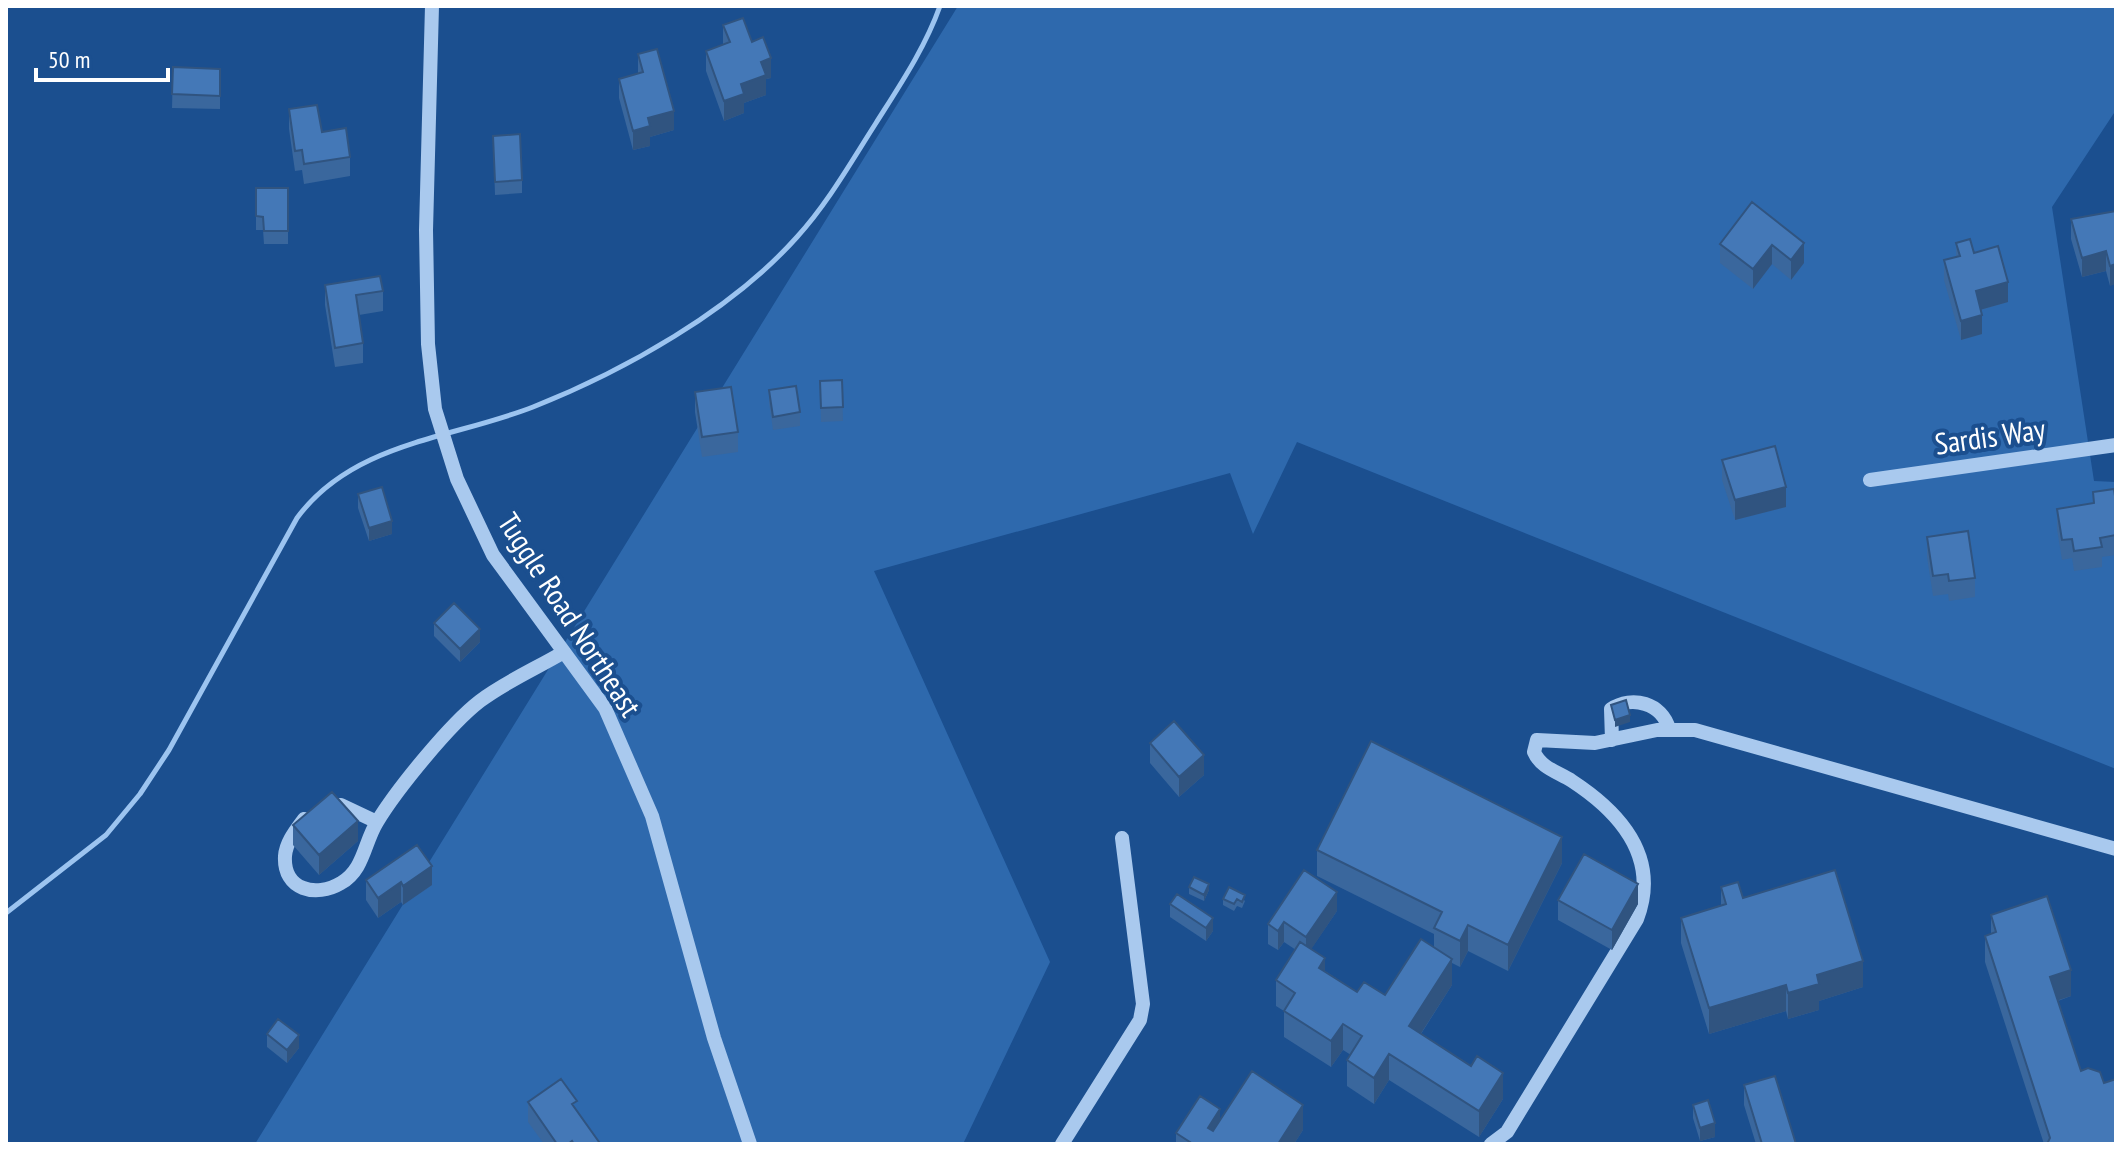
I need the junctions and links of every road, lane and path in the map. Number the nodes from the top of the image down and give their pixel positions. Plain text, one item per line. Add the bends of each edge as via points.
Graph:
1 (432, 6) edge
2 (2116, 445) edge
3 (1870, 480) dead end
4 (564, 652) junction
5 (1669, 729) junction
6 (1612, 740) junction
7 (377, 822) junction
8 (1122, 838) dead end
9 (2116, 849) edge
10 (750, 1144) edge
11 (1062, 1144) edge
12 (1491, 1144) edge

1 - 4 street, Tuggle Road Northeast via 426,230 435,409 457,479 493,555
2 - 3 street, Sardis Way
4 - 7 street via 481,700 460,719
4 - 10 street, Tuggle Road Northeast via 605,708 652,816 714,1038
5 - 6 street
5 - 6 street via 1663,714 1629,702 1611,709
5 - 9 street via 1739,741
6 - 12 street via 1545,738 1535,743 1534,752 1543,765 1595,798 1630,833 1645,870 1642,907 1507,1132
7 - 7 street via 363,858 344,882 307,892 288,871 288,843 317,807 341,805
8 - 11 street via 1143,1004 1140,1020

